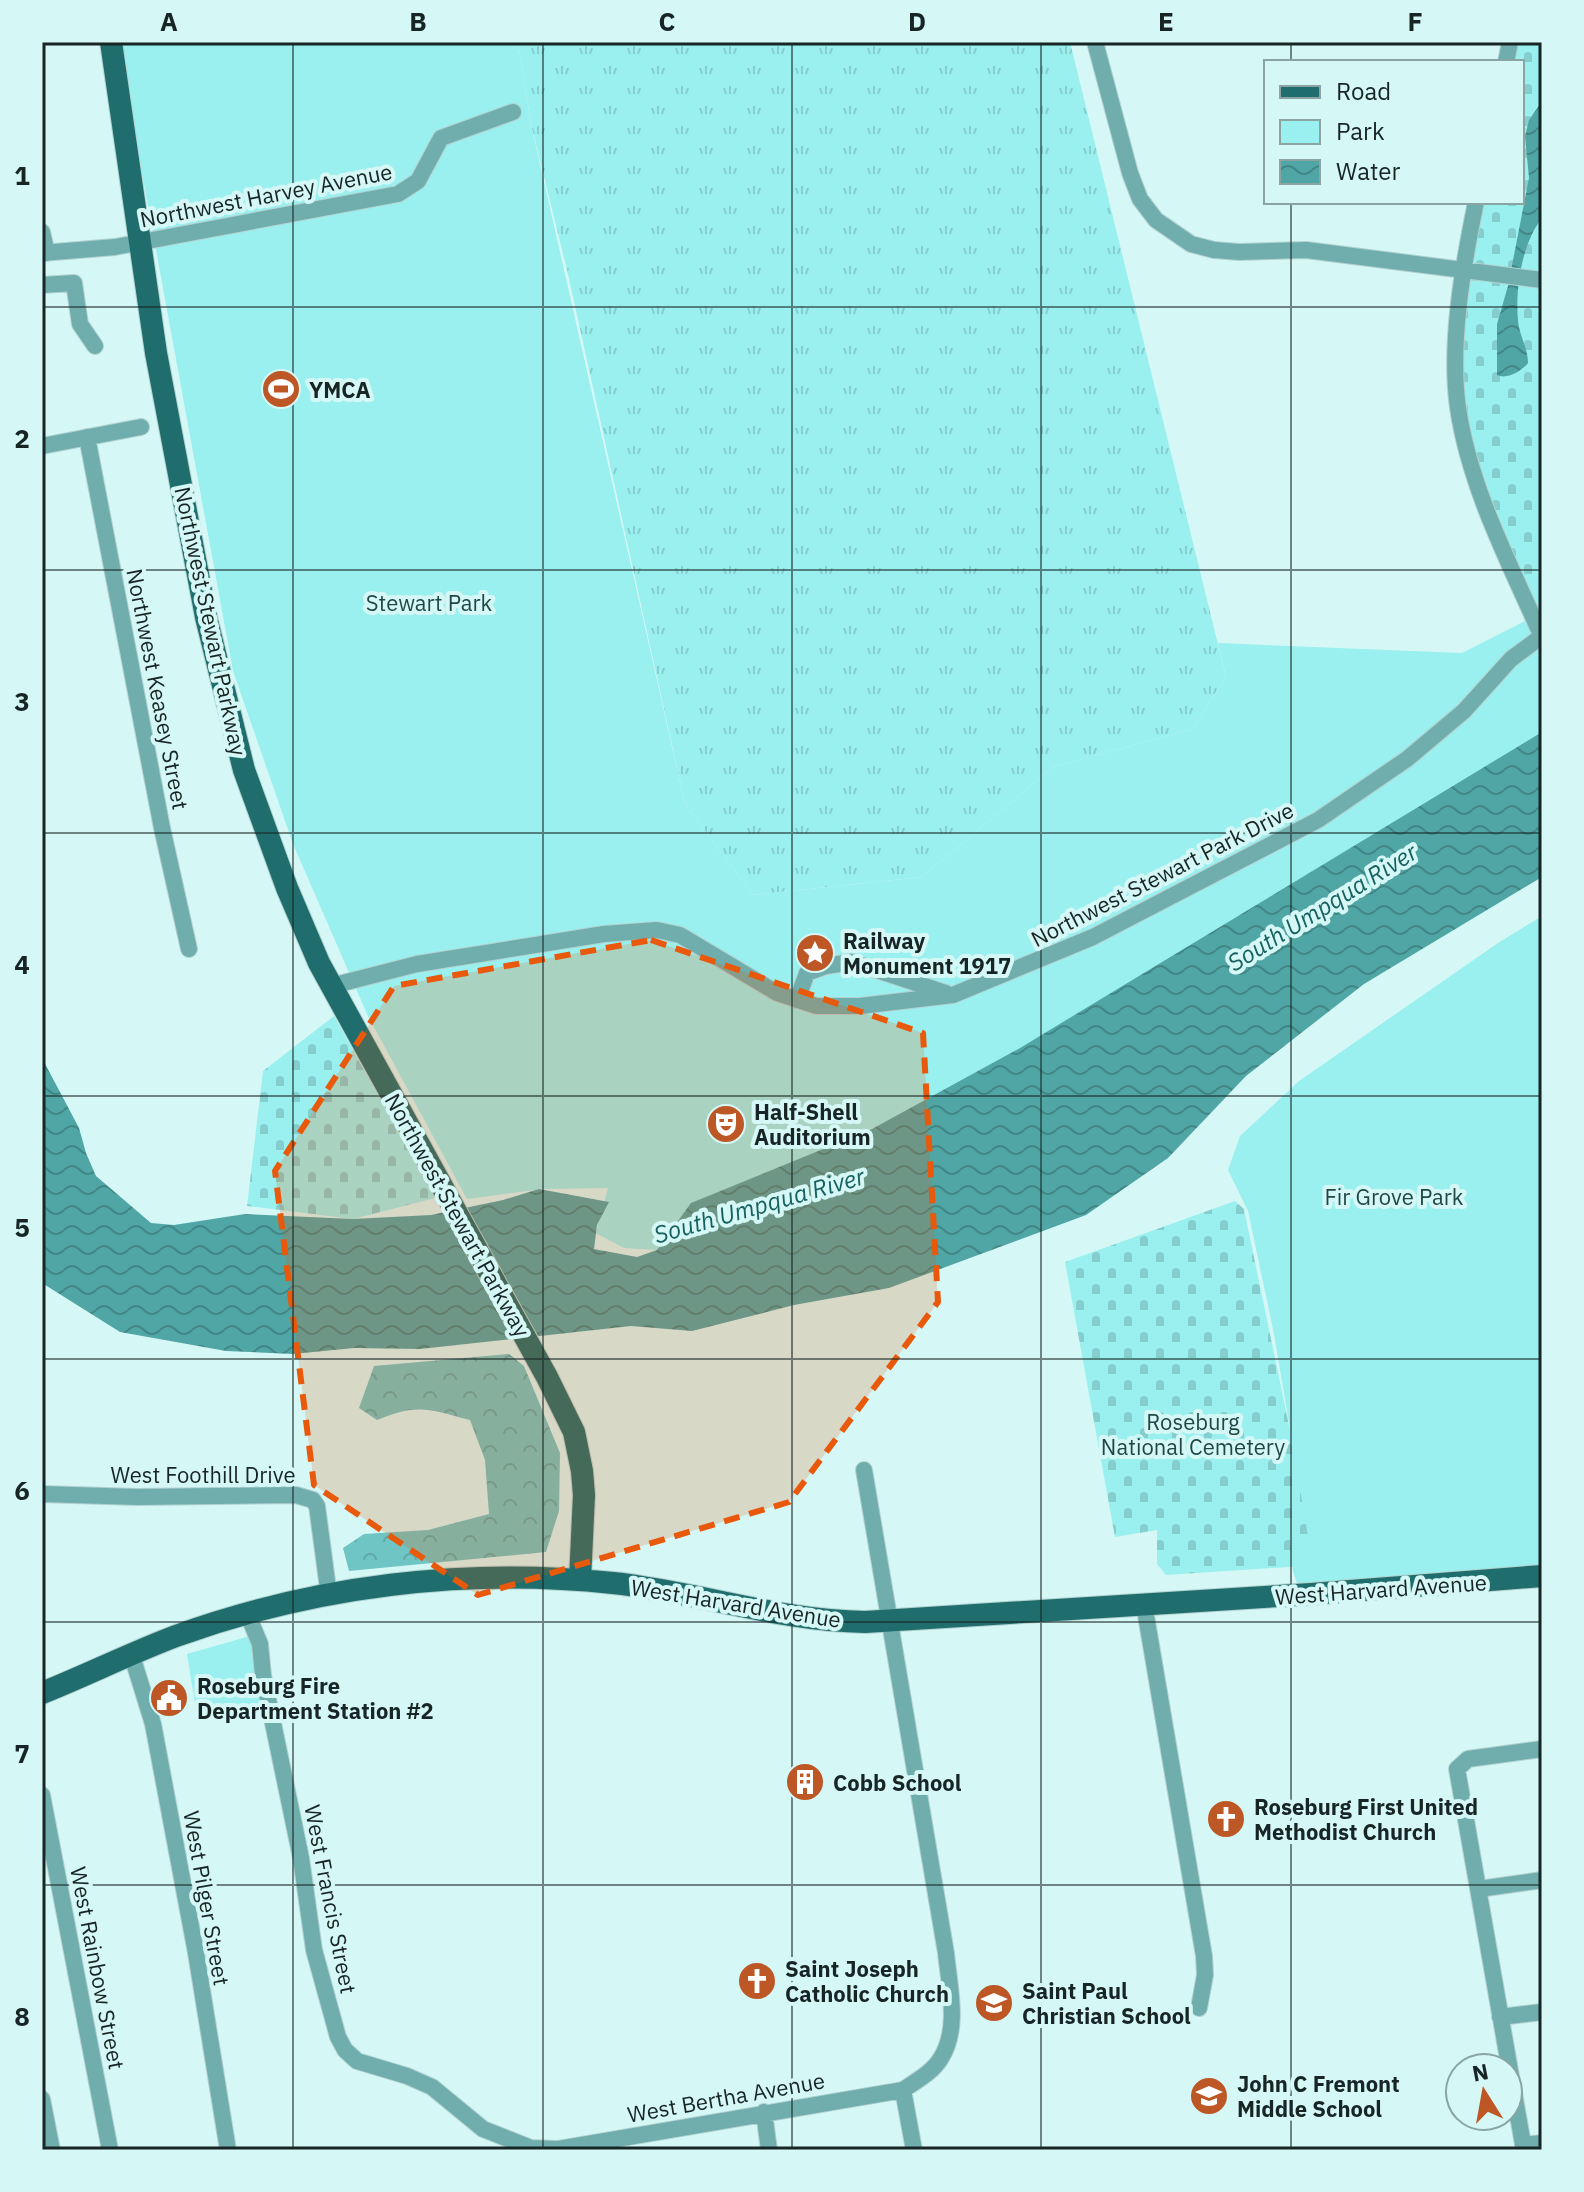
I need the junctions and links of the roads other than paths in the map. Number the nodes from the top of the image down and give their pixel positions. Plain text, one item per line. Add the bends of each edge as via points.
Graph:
1 (111, 42) edge
2 (1095, 42) edge
3 (513, 112) dead end
4 (1476, 204) edge
5 (42, 232) edge
6 (138, 242) junction
7 (44, 253) edge
8 (1465, 269) junction
9 (1542, 280) edge
10 (42, 285) edge
11 (95, 346) dead end
12 (141, 427) dead end
13 (87, 437) junction
14 (42, 446) edge
15 (1542, 637) edge
16 (189, 949) dead end
17 (331, 986) junction
18 (953, 995) junction
19 (797, 1000) junction
20 (864, 1470) dead end
21 (42, 1494) edge
22 (1542, 1576) edge
23 (580, 1580) junction
24 (329, 1596) junction
25 (1144, 1604) junction
26 (248, 1615) junction
27 (890, 1622) junction
28 (132, 1656) junction
29 (42, 1693) edge
30 (1542, 1749) edge
31 (42, 1795) edge
32 (1542, 1880) edge
33 (1479, 1889) junction
34 (1199, 2008) dead end
35 (1542, 2012) edge
36 (1500, 2017) junction
37 (903, 2090) junction
38 (42, 2099) edge
39 (764, 2112) junction
40 (1542, 2143) edge
41 (1523, 2148) edge
42 (558, 2149) edge
43 (52, 2150) edge
44 (110, 2150) edge
45 (228, 2150) edge
46 (769, 2150) edge
47 (914, 2150) edge

1 - 6 main road, Northwest Stewart Parkway
2 - 8 street via 1134,187 1147,210 1172,233 1214,250 1306,250
3 - 6 street, Northwest Harvey Avenue via 441,138 418,181 398,194
4 - 8 street
5 - 7 street
6 - 7 street, Northwest Harvey Avenue
6 - 17 main road, Northwest Stewart Parkway via 206,617 232,731 287,888
8 - 9 street
8 - 15 street via 1456,382 1463,434 1490,518
10 - 11 street via 73,277 80,324
12 - 13 street
13 - 14 street
13 - 16 street, Northwest Keasey Street
15 - 18 street, Northwest Stewart Park Drive via 1511,659 1464,711 1419,749 1318,820 1093,937
17 - 19 street, Northwest Stewart Park Drive via 417,964 657,930 680,935
17 - 23 main road, Northwest Stewart Parkway via 568,1415 584,1495
18 - 19 street, Northwest Stewart Park Drive via 832,1007
18 - 19 street via 852,962 807,973
20 - 27 street
21 - 24 street, West Foothill Drive via 306,1497 317,1506
22 - 25 main road, West Harvard Avenue
23 - 24 main road, West Harvard Avenue via 446,1580
23 - 27 main road, West Harvard Avenue via 662,1590 812,1620
24 - 26 main road, West Harvard Avenue
25 - 27 main road, West Harvard Avenue
25 - 34 street via 1204,1956
26 - 28 main road, West Harvard Avenue via 176,1636
26 - 42 street, West Francis Street via 260,1644 314,1950 345,2050 357,2061 432,2087 483,2129 531,2148
27 - 37 street via 946,1953 952,2019 941,2058
28 - 29 main road, West Harvard Avenue
28 - 45 street, West Pilger Street via 156,1739
30 - 33 street via 1475,1757 1457,1769
31 - 44 street, West Rainbow Street
32 - 33 street
33 - 36 street
35 - 36 street
36 - 41 street
37 - 39 street, West Bertha Avenue
37 - 47 street
38 - 43 street
39 - 42 street, West Bertha Avenue
39 - 46 street
40 - 41 street

